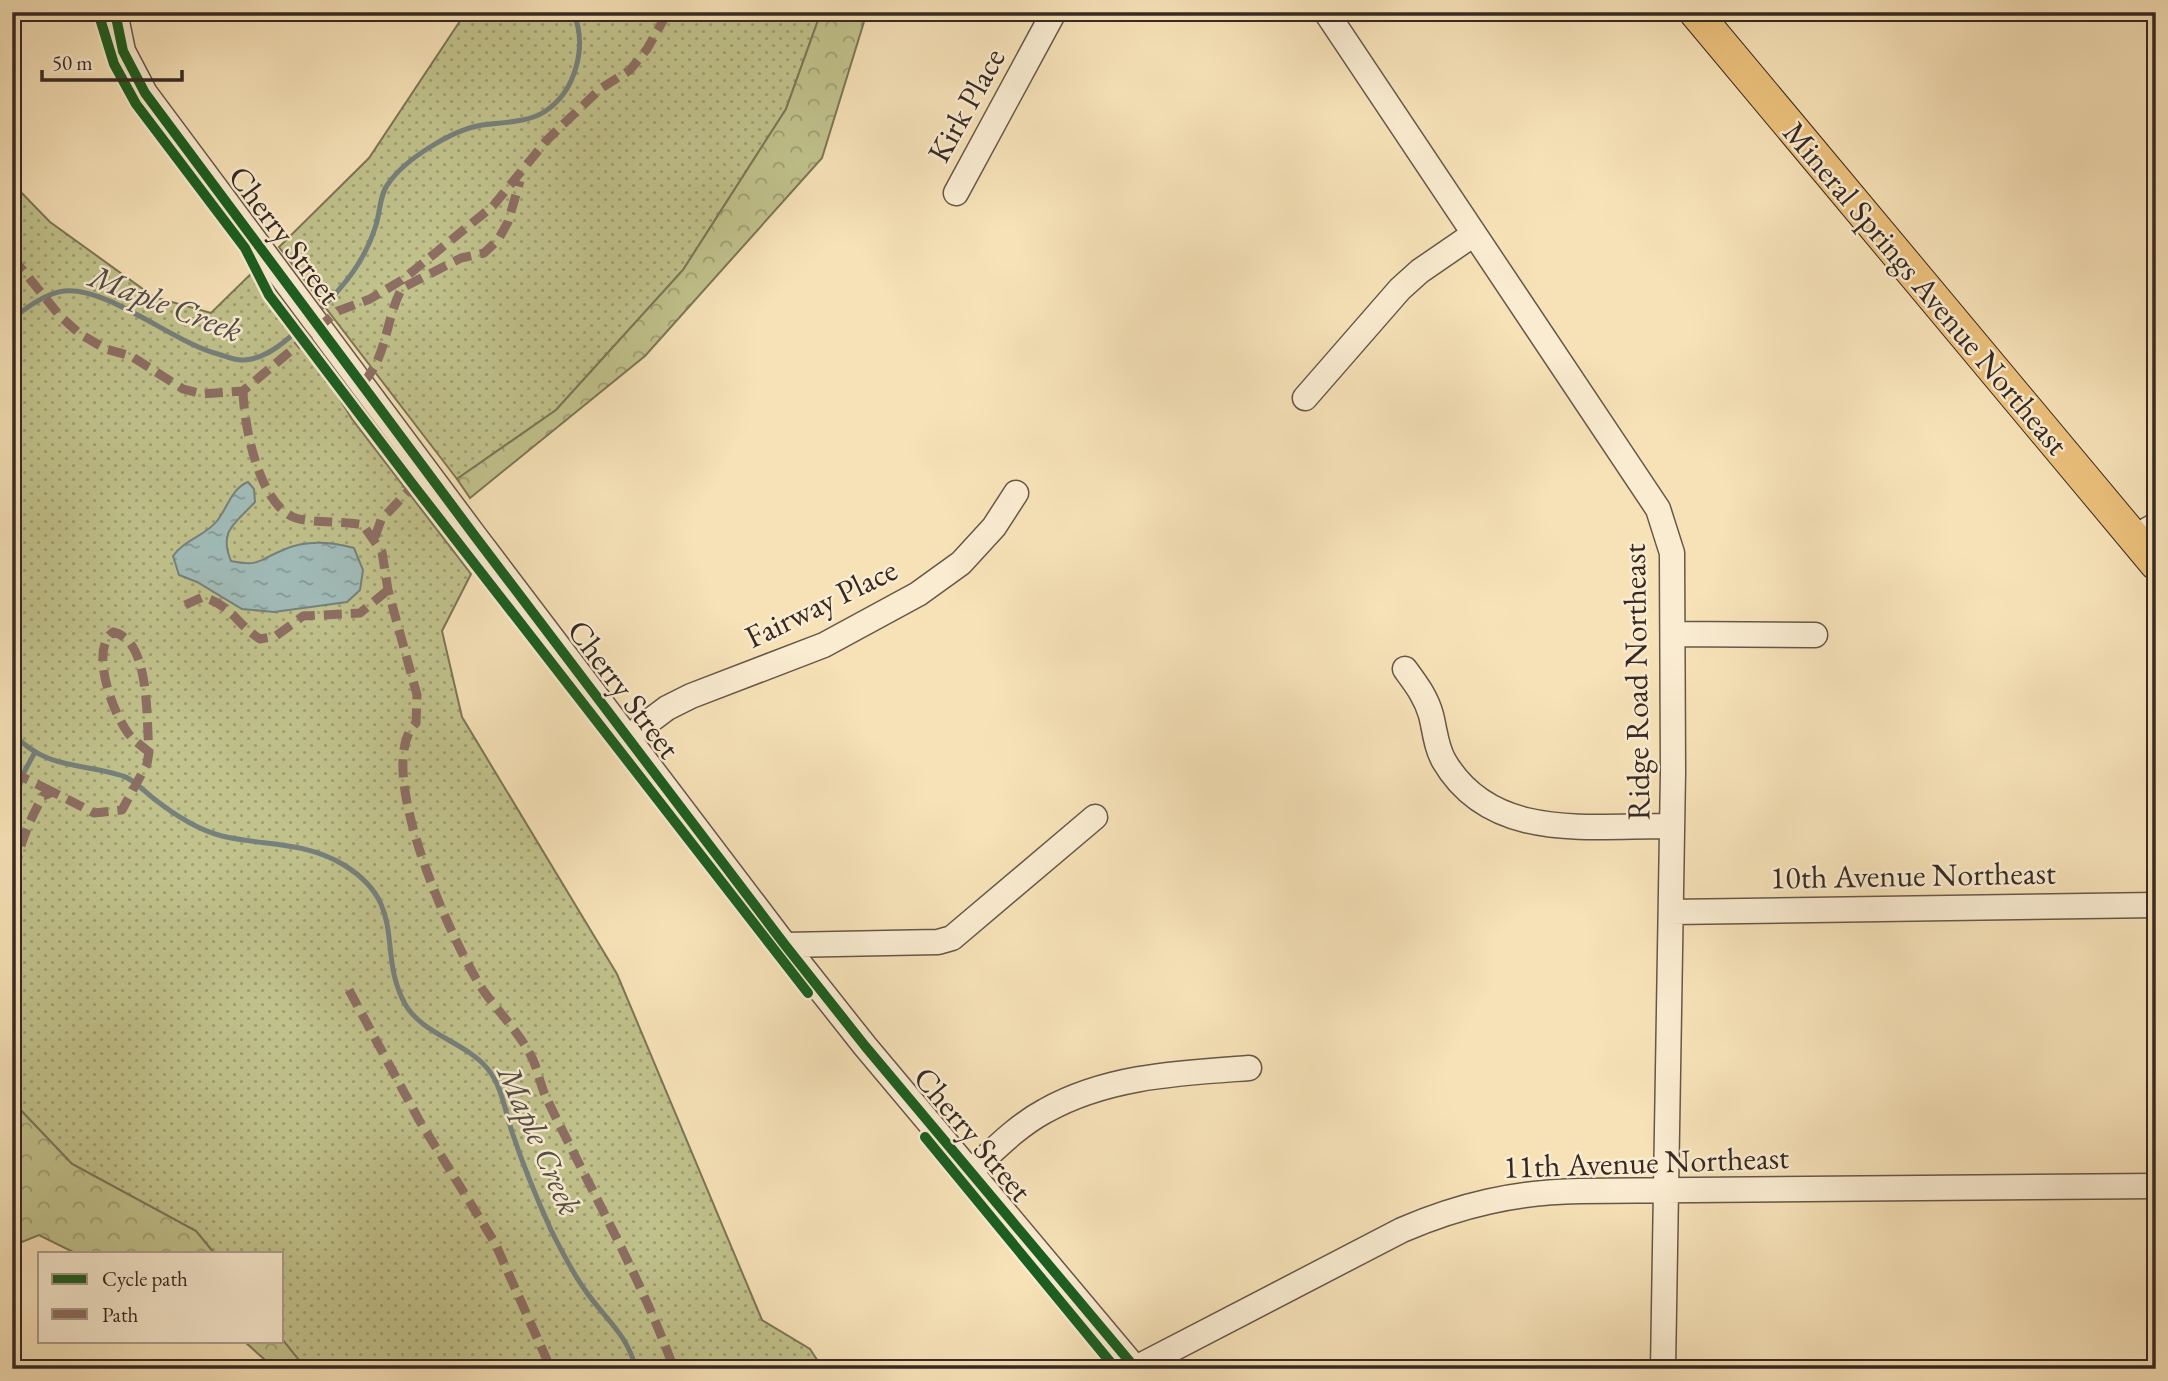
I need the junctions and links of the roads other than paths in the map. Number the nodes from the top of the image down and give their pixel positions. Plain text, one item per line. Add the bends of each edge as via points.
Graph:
1 (115, 12) edge
2 (1054, 12) edge
3 (1326, 12) edge
4 (1695, 12) edge
5 (956, 193) dead end
6 (1474, 234) junction
7 (1305, 398) dead end
8 (1016, 493) dead end
9 (2145, 531) edge
10 (2156, 564) edge
11 (1673, 634) junction
12 (1815, 635) dead end
13 (1405, 669) dead end
14 (627, 738) junction
15 (1095, 817) dead end
16 (1672, 826) junction
17 (2156, 905) edge
18 (1671, 912) junction
19 (785, 944) junction
20 (1249, 1068) dead end
21 (970, 1172) junction
22 (2156, 1186) edge
23 (1666, 1192) junction
24 (1136, 1368) edge
25 (1663, 1369) edge

1 - 14 street, Cherry Street via 123,51 145,93
2 - 5 street, Kirk Place
3 - 6 street, Ridge Road Northeast
4 - 9 main road, Mineral Springs Avenue Northeast
6 - 7 street via 1400,289
6 - 11 street, Ridge Road Northeast via 1658,509 1672,553
8 - 14 street, Fairway Place via 994,527 961,563 918,594 824,645 691,696
9 - 10 main road, Mineral Springs Avenue Northeast
11 - 12 street
11 - 16 street, Ridge Road Northeast
13 - 16 street via 1422,691 1442,758 1472,796 1492,810 1535,823
14 - 19 street, Cherry Street
15 - 19 street via 952,938
16 - 18 street, Ridge Road Northeast
17 - 18 street, 10th Avenue Northeast
18 - 23 street, Ridge Road Northeast
19 - 21 street, Cherry Street
20 - 21 street via 1142,1078 1075,1096 1015,1131
21 - 24 street, Cherry Street
22 - 23 street, 11th Avenue Northeast
23 - 24 street, 11th Avenue Northeast via 1553,1191 1514,1195 1438,1214
23 - 25 street, Ridge Road Northeast

